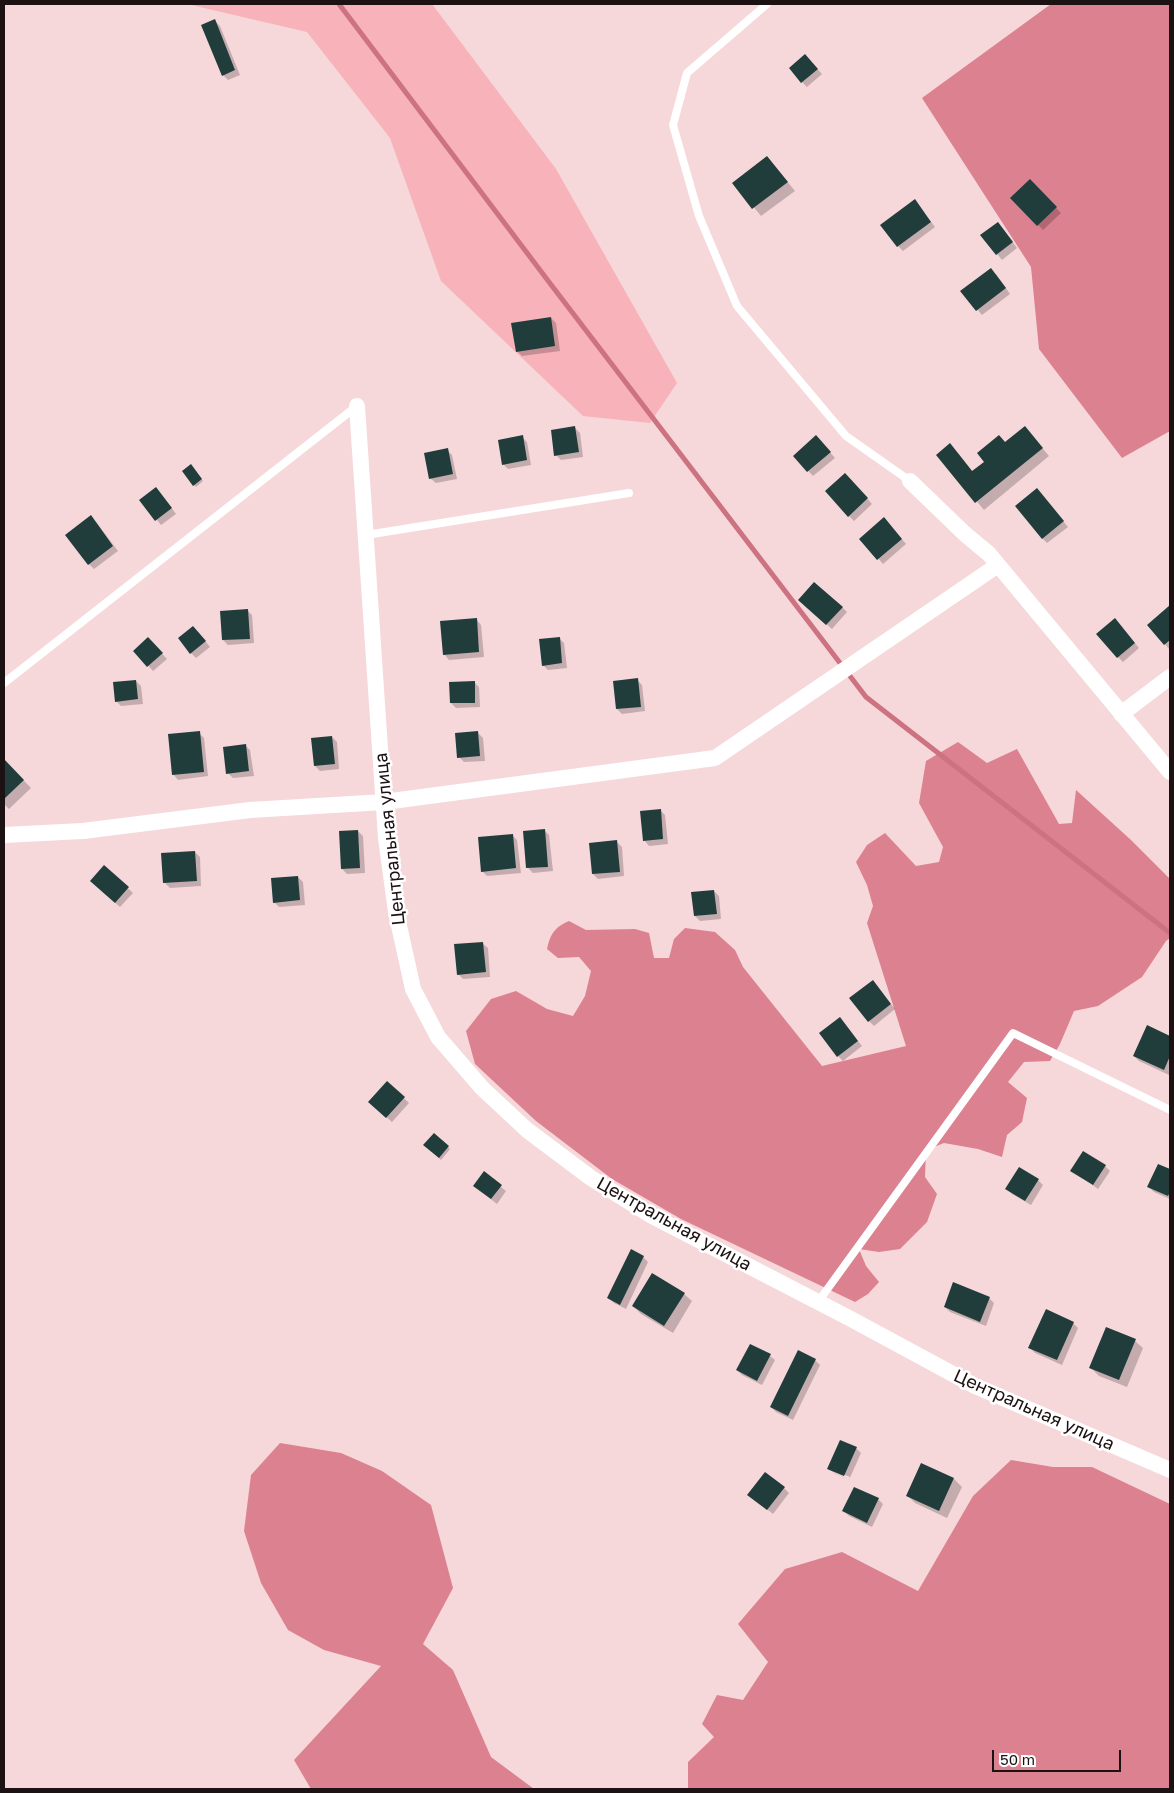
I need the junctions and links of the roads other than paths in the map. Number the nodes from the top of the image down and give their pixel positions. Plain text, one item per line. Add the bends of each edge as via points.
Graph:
1 (767, 4) edge
2 (357, 406) joint
3 (910, 481) joint
4 (629, 493) dead end
5 (366, 535) junction
6 (998, 565) junction
7 (1170, 677) edge
8 (4, 682) edge
9 (1121, 714) junction
10 (1170, 772) edge
11 (384, 802) junction
12 (4, 835) edge
13 (1170, 1110) edge
14 (818, 1302) junction
15 (1170, 1470) edge

1 - 3 lane via 687,73 673,125 699,216 737,306 846,436
2 - 5 street, Центральная улица
2 - 8 lane
3 - 6 street
4 - 5 lane
5 - 11 street, Центральная улица
6 - 9 street
6 - 11 street via 715,758
7 - 9 street
9 - 10 street
11 - 12 street via 250,810 83,831
11 - 14 street, Центральная улица via 396,912 413,989 438,1037 482,1088 527,1130 591,1178 652,1216
13 - 14 lane via 1013,1033
14 - 15 street, Центральная улица via 975,1386

